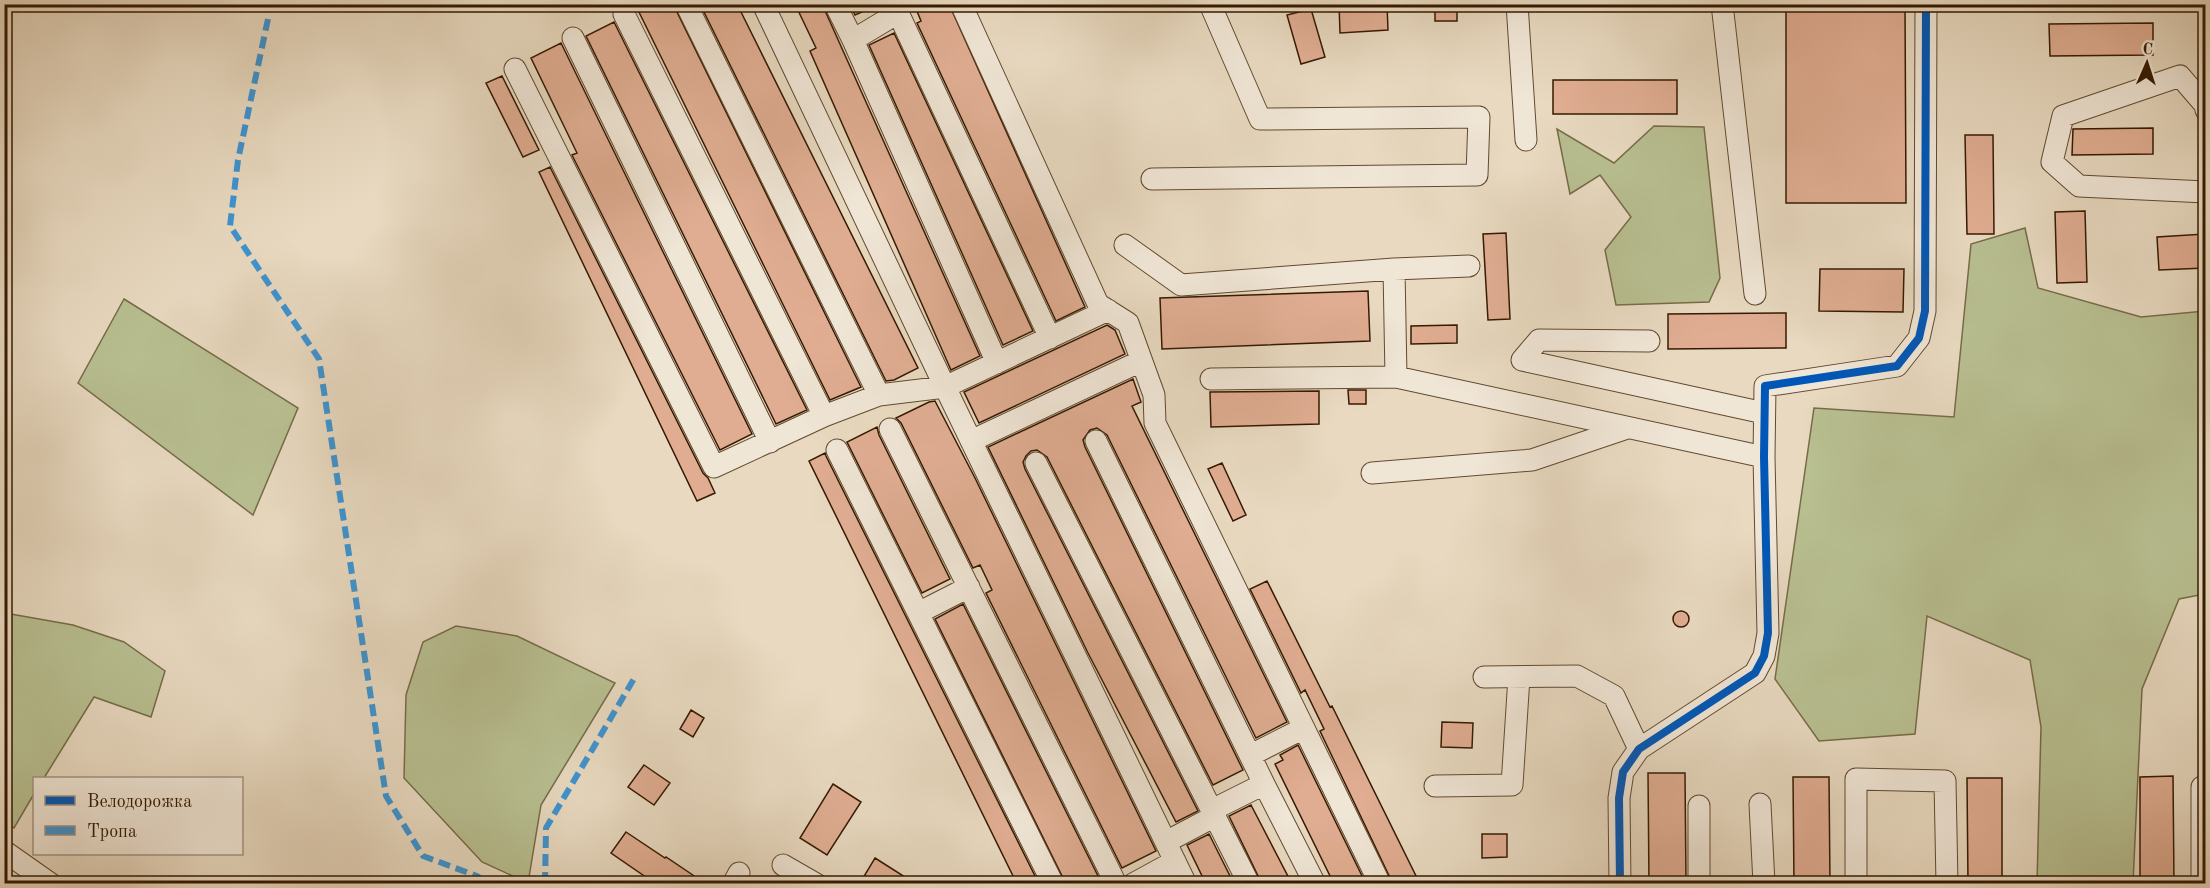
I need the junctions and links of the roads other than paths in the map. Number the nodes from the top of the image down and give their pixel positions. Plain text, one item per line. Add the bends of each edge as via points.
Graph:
1 (686, 4) edge
2 (763, 4) edge
3 (835, 4) edge
4 (961, 4) edge
5 (1210, 4) edge
6 (1517, 4) edge
7 (1722, 4) edge
8 (1926, 4) edge
9 (896, 9) edge
10 (624, 14) dead end
11 (573, 38) dead end
12 (852, 40) junction
13 (515, 69) dead end
14 (2205, 110) edge
15 (1526, 140) dead end
16 (1152, 179) dead end
17 (2205, 192) edge
18 (1125, 245) dead end
19 (1470, 266) dead end
20 (1394, 269) junction
21 (1755, 294) dead end
22 (1108, 310) junction
23 (1050, 338) junction
24 (1649, 341) dead end
25 (1142, 361) junction
26 (997, 363) junction
27 (1396, 377) junction
28 (1211, 379) dead end
29 (945, 387) junction
30 (879, 395) junction
31 (1764, 413) junction
32 (824, 416) junction
33 (1628, 428) junction
34 (890, 429) dead end
35 (971, 441) junction
36 (1096, 441) dead end
37 (770, 442) junction
38 (837, 450) dead end
39 (1764, 457) junction
40 (1036, 463) dead end
41 (1372, 472) dead end
42 (969, 587) junction
43 (918, 613) junction
44 (1484, 677) dead end
45 (1520, 677) junction
46 (1304, 728) junction
47 (1639, 749) junction
48 (1251, 755) junction
49 (1264, 784) junction
50 (1435, 786) dead end
51 (2205, 787) edge
52 (1760, 804) dead end
53 (1699, 806) dead end
54 (1213, 813) junction
55 (1166, 842) junction
56 (4, 851) edge
57 (1175, 861) junction
58 (783, 865) dead end
59 (51, 884) edge
60 (816, 884) edge
61 (1053, 884) edge
62 (1116, 884) edge
63 (1133, 884) edge
64 (1186, 884) edge
65 (1250, 884) edge
66 (1315, 884) edge
67 (1380, 884) edge
68 (1620, 884) edge
69 (1699, 884) edge
70 (1764, 884) edge
71 (1856, 884) edge
72 (1947, 884) edge
73 (2202, 884) edge

1 - 30 street
2 - 29 street
3 - 12 street
4 - 22 street via 1098,304
5 - 16 street via 1260,119 1479,117 1477,175
6 - 15 street
7 - 21 street
8 - 31 street via 1925,311 1919,338 1897,366 1765,386
9 - 12 street
9 - 23 street
10 - 32 street
11 - 37 street
12 - 26 street
13 - 37 street via 714,467
14 - 17 street via 2180,76 2063,116 2052,162 2079,186
18 - 20 street via 1182,285
19 - 20 street
20 - 27 street
22 - 23 street
22 - 25 street via 1128,323
23 - 26 street
24 - 31 street via 1539,340 1522,360
25 - 35 street
25 - 46 street via 1154,395 1155,423
26 - 29 street
27 - 28 street
27 - 33 street
29 - 30 street
29 - 35 street
30 - 32 street
31 - 39 street
32 - 37 street
33 - 39 street
33 - 41 street via 1532,460
34 - 42 street
35 - 55 street
36 - 48 street
38 - 43 street
39 - 47 street via 1768,633 1764,656 1755,673
40 - 54 street
42 - 43 street
42 - 62 street
43 - 61 street
44 - 45 street
45 - 47 street via 1577,676 1614,696
45 - 50 street via 1512,785
46 - 48 street
46 - 67 street
47 - 68 street via 1623,772 1619,798
48 - 49 street
49 - 54 street
49 - 66 street
51 - 73 street
52 - 70 street
53 - 69 street
54 - 55 street
54 - 65 street
55 - 57 street
56 - 59 street
57 - 63 street
57 - 64 street
58 - 60 street
71 - 72 street via 1856,779 1945,781

